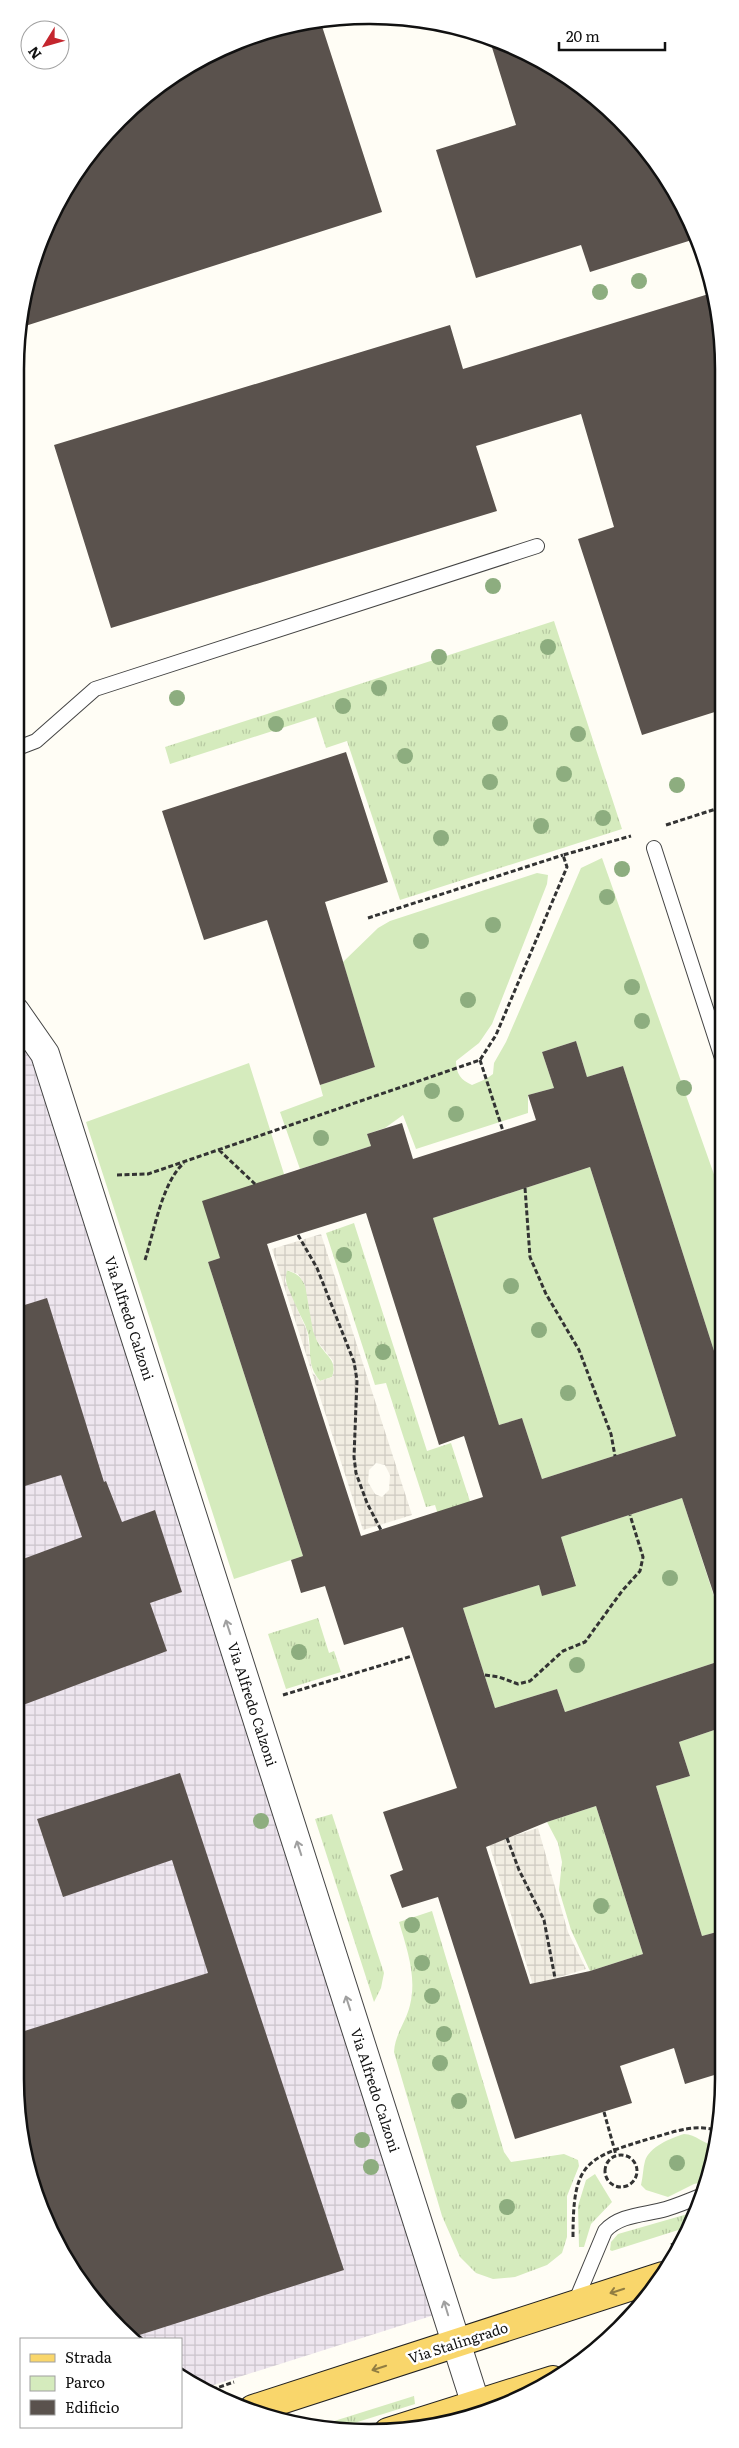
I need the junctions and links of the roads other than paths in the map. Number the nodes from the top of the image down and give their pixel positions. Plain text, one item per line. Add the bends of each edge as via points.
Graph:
1 (537, 546) dead end
2 (24, 746) edge
3 (654, 848) dead end
4 (24, 1024) edge
5 (715, 1036) edge
6 (694, 2199) edge
7 (650, 2280) edge
8 (574, 2305) junction
9 (457, 2342) junction
10 (517, 2391) edge
11 (476, 2404) junction
12 (260, 2407) edge
13 (428, 2419) edge

1 - 2 lane via 95,689 36,741
3 - 5 lane
9 -> 4 street, Via Alfredo Calzoni via 45,1054
6 - 8 lane via 668,2209 618,2220 611,2225 605,2231
7 -> 8 main road, Via Stalingrado
8 - 9 main road, Via Stalingrado
9 - 11 street, Via Alfredo Calzoni
9 -> 12 main road, Via Stalingrado
10 - 11 main road
11 - 13 main road

